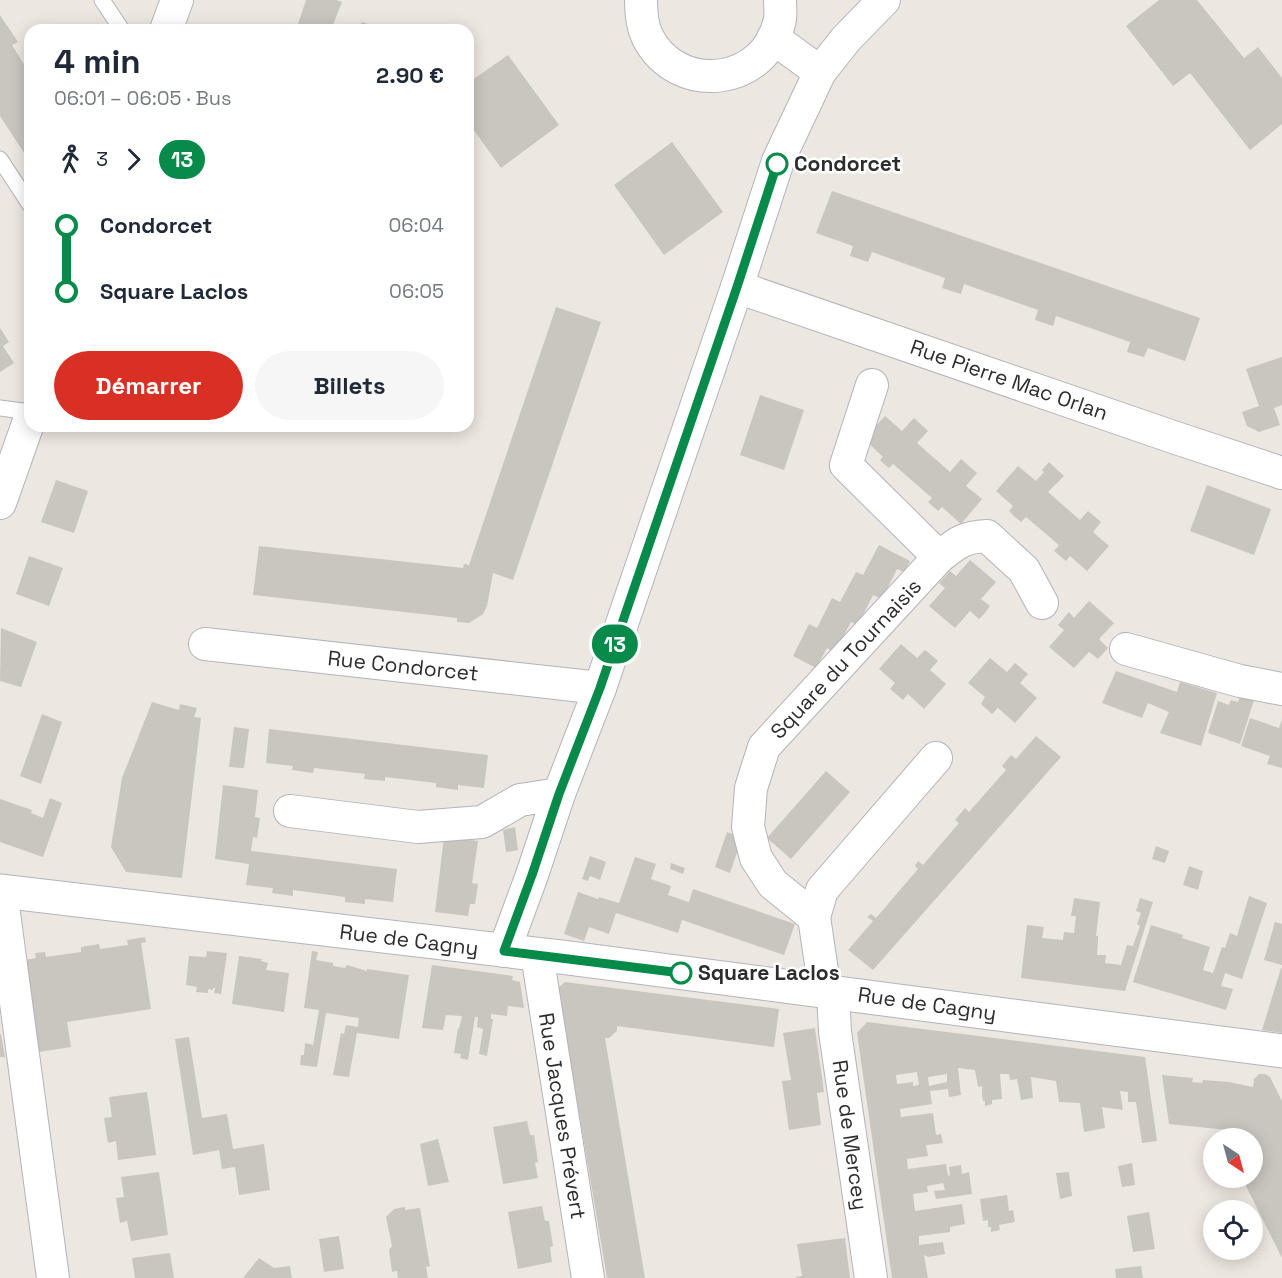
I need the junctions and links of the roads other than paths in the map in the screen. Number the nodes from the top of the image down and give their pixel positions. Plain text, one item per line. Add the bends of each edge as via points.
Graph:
1 (102, 0) edge
2 (177, 0) edge
3 (641, 0) edge
4 (780, 0) edge
5 (884, 0) edge
6 (118, 24) edge
7 (168, 24) edge
8 (773, 38) junction
9 (820, 72) junction
10 (0, 159) edge
11 (24, 196) edge
12 (737, 287) junction
13 (872, 386) dead end
14 (0, 408) edge
15 (24, 411) edge
16 (24, 431) edge
17 (8, 465) edge
18 (1282, 473) edge
19 (0, 503) edge
20 (939, 557) junction
21 (1042, 603) dead end
22 (205, 644) dead end
23 (1126, 649) dead end
24 (600, 688) junction
25 (1282, 689) edge
26 (936, 758) dead end
27 (559, 794) junction
28 (290, 811) dead end
29 (0, 891) edge
30 (814, 917) junction
31 (504, 951) junction
32 (537, 954) junction
33 (829, 991) junction
34 (1282, 1051) edge
35 (53, 1278) edge
36 (588, 1278) edge
37 (871, 1278) edge

1 - 6 lane
2 - 7 street
3 - 8 street via 641,17 655,50 682,71 700,76 734,72 763,53
4 - 8 street via 780,18
5 - 9 street
8 - 9 street
9 - 12 street via 778,161
10 - 11 lane
12 - 18 street, Rue Pierre Mac Orlan
12 - 24 street
13 - 20 street via 846,465
14 - 15 lane
16 - 17 street
17 - 19 street
20 - 21 street, Square du Tournaisis via 972,536 987,536 1024,570
20 - 30 street, Square du Tournaisis via 764,747 751,788 748,827 756,858 773,884
22 - 24 street, Rue Condorcet
23 - 25 street
24 - 27 street
26 - 30 street via 822,890
27 - 28 street via 520,800 482,822 418,827
27 - 31 street
29 - 31 main road, Rue de Cagny
29 - 35 street
30 - 33 street
31 - 32 main road, Rue de Cagny
32 - 33 main road, Rue de Cagny
32 - 36 street, Rue Jacques Prévert
33 - 34 main road, Rue de Cagny
33 - 37 street, Rue de Mercey

